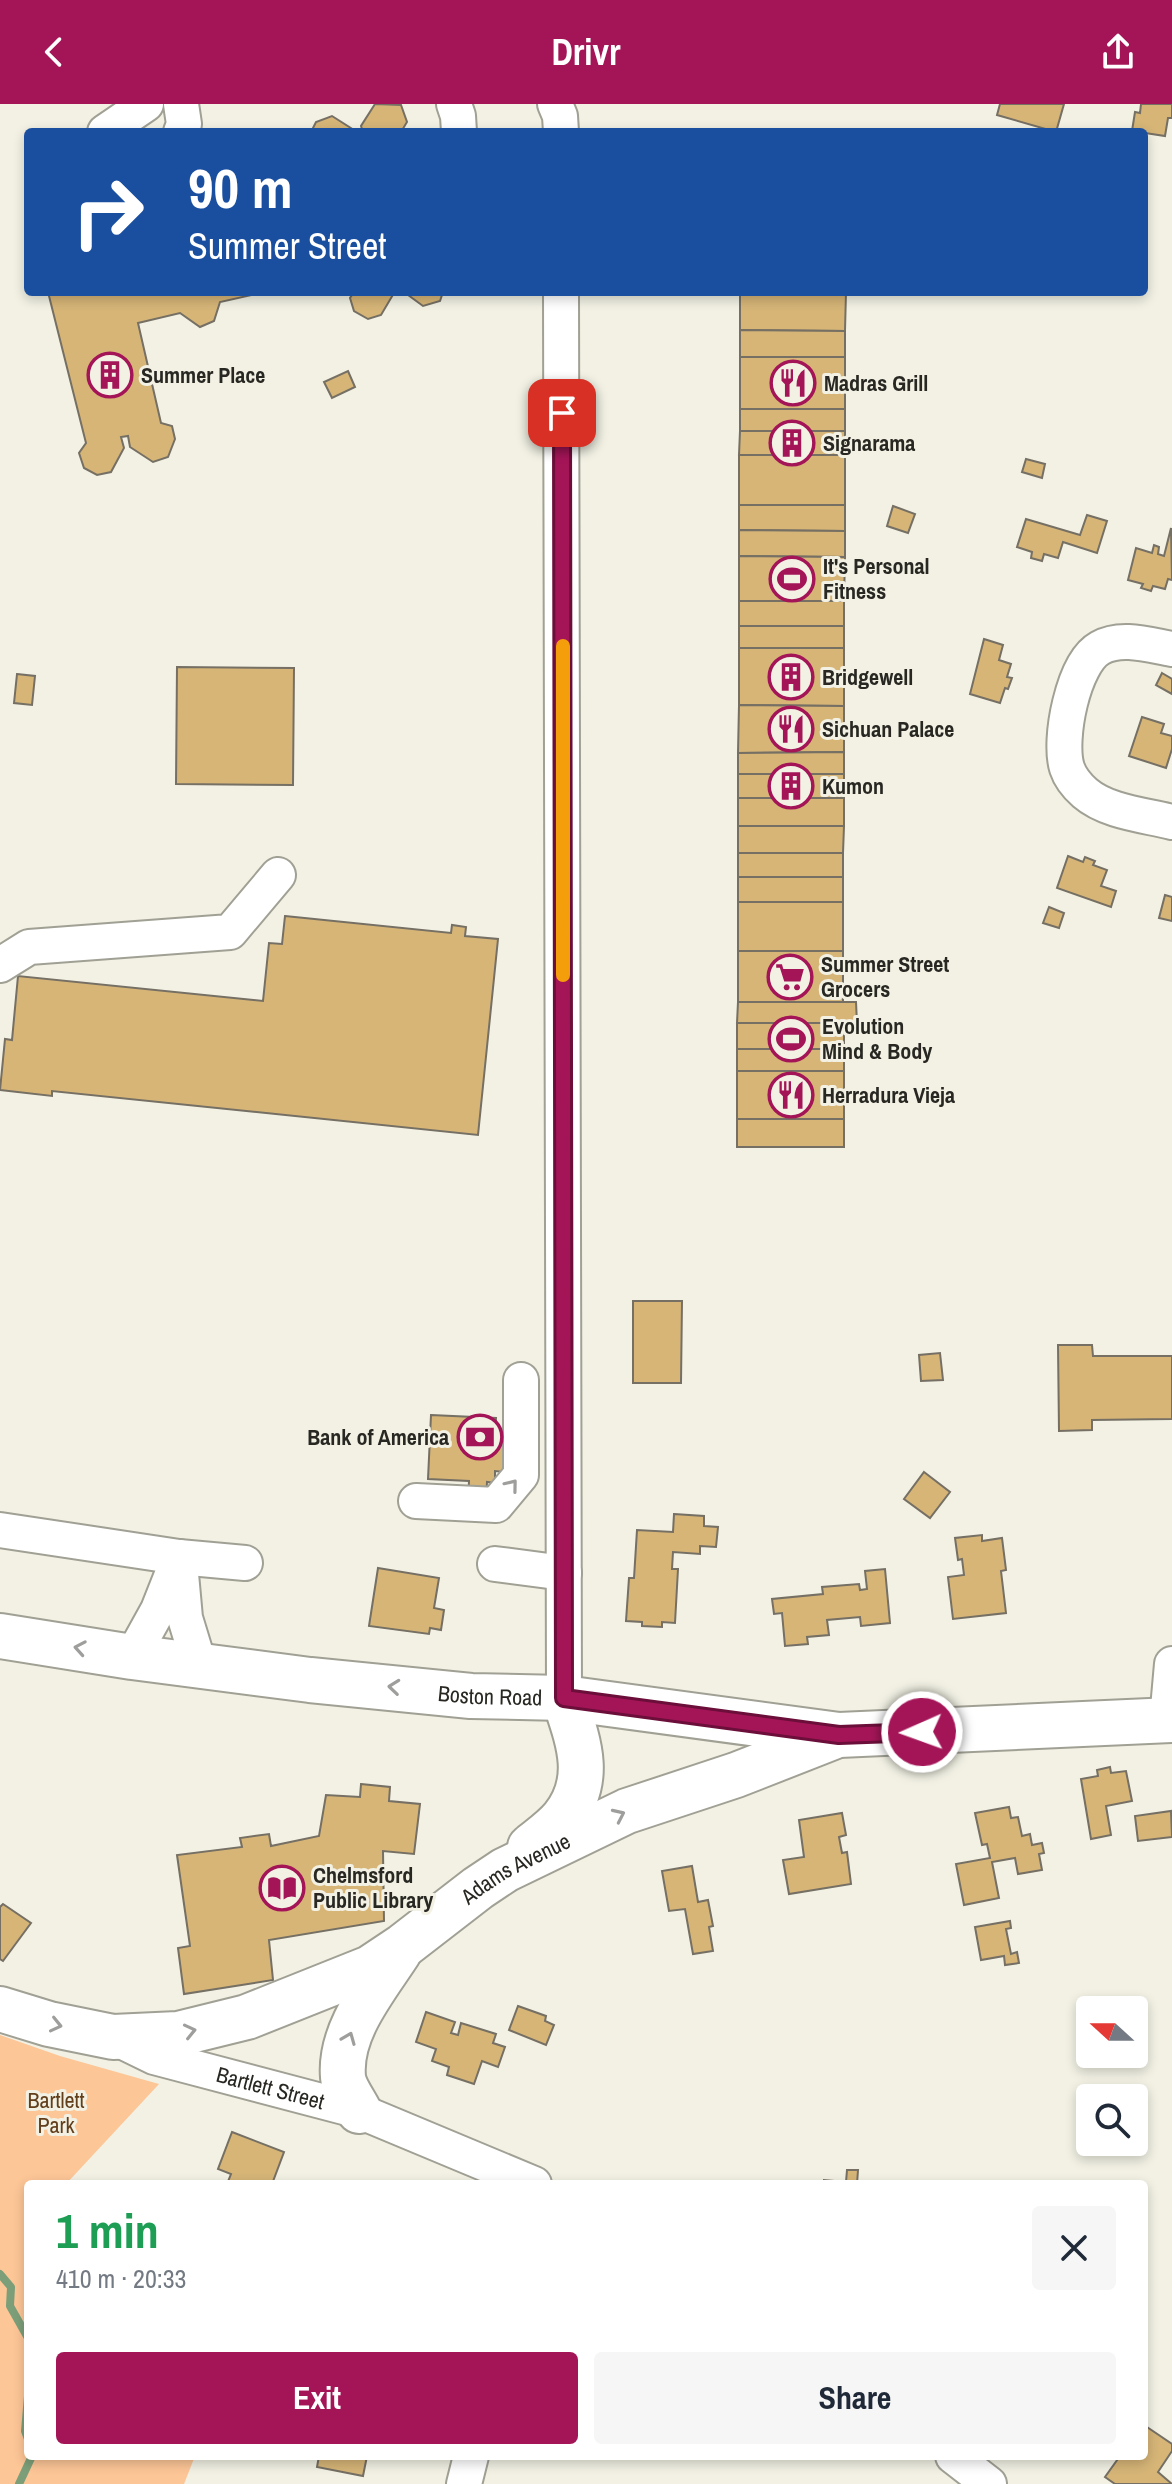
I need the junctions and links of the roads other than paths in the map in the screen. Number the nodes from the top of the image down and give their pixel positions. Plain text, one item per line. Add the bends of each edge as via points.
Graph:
1 (181, 104) edge
2 (454, 104) edge
3 (555, 104) edge
4 (182, 128) edge
5 (459, 128) edge
6 (561, 128) edge
7 (561, 296) edge
8 (1172, 649) edge
9 (1172, 822) edge
10 (278, 875) dead end
11 (0, 965) edge
12 (521, 1380) dead end
13 (416, 1501) dead end
14 (0, 1530) edge
15 (179, 1557) junction
16 (245, 1563) dead end
17 (495, 1564) dead end
18 (564, 1573) junction
19 (0, 1636) edge
20 (132, 1657) junction
21 (199, 1664) junction
22 (1172, 1664) edge
23 (471, 1696) junction
24 (564, 1698) junction
25 (1169, 1720) edge
26 (839, 1735) junction
27 (582, 1772) junction
28 (505, 1870) junction
29 (403, 1946) junction
30 (0, 2009) edge
31 (113, 2037) junction
32 (359, 2111) junction
33 (470, 2169) edge
34 (517, 2180) edge
35 (470, 2460) edge
36 (958, 2460) edge
37 (464, 2484) edge
38 (989, 2484) edge

1 - 4 street
2 - 5 street
3 - 6 street
7 - 18 street
8 - 9 street via 1122,642 1089,656 1078,675 1063,740 1067,767 1083,791 1103,803
10 - 11 street via 230,932 29,947
13 -> 12 street via 496,1505 521,1475
14 - 15 street
15 - 16 street
15 - 20 street
15 - 21 street via 185,1618
17 - 18 street
18 - 24 street
20 -> 19 main road, Boston Road
20 - 21 main road, Boston Road
23 -> 21 main road, Boston Road
22 - 25 street
23 - 24 main road, Boston Road
23 - 27 main road via 538,1718
24 - 26 main road, Boston Road
24 - 27 main road via 581,1749
25 - 26 main road, Boston Road
28 -> 26 main road, Adams Avenue via 627,1811
27 - 28 main road via 577,1795 562,1819
28 - 29 main road, Adams Avenue
31 -> 29 main road, Adams Avenue via 178,2034 247,2017 370,1968
32 -> 29 main road via 343,2080 344,2047
30 -> 31 main road, Bartlett Street
31 - 32 street, Bartlett Street via 154,2057
32 - 33 street, Bartlett Street
33 - 34 street, Bartlett Street
35 - 37 street
36 - 38 street

